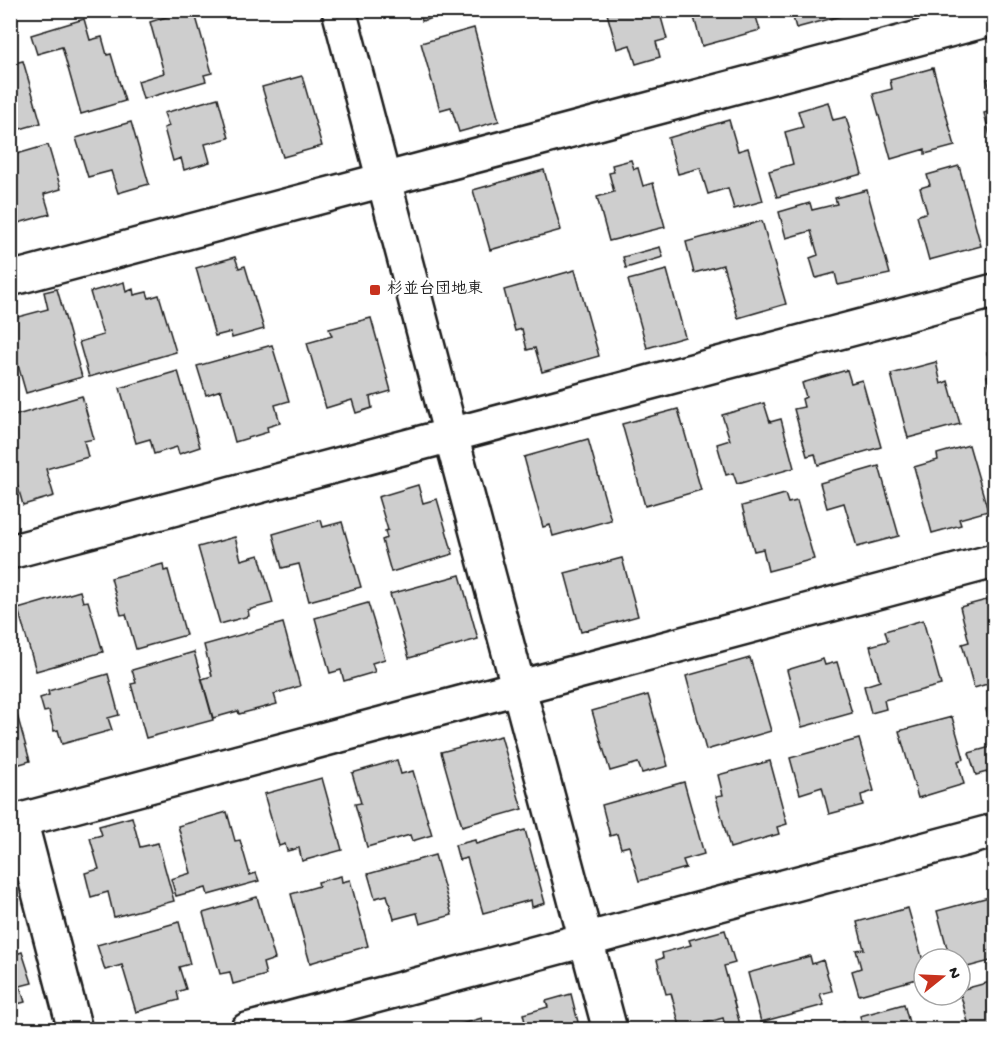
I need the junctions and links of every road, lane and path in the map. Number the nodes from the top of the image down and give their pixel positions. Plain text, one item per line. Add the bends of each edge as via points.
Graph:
1 (339, 10) edge
2 (994, 18) edge
3 (384, 180) junction
4 (10, 279) edge
5 (994, 291) edge
6 (451, 435) junction
7 (10, 552) edge
8 (994, 561) edge
9 (519, 687) junction
10 (15, 821) edge
11 (994, 831) edge
12 (586, 939) junction
13 (75, 1029) edge
14 (247, 1029) edge
15 (610, 1029) edge

1 - 3 street
2 - 3 street
3 - 4 street
3 - 6 street
5 - 6 street
6 - 7 street
6 - 9 street
8 - 9 street
9 - 10 street
9 - 12 street
10 - 13 street
11 - 12 street
12 - 14 street
12 - 15 street

